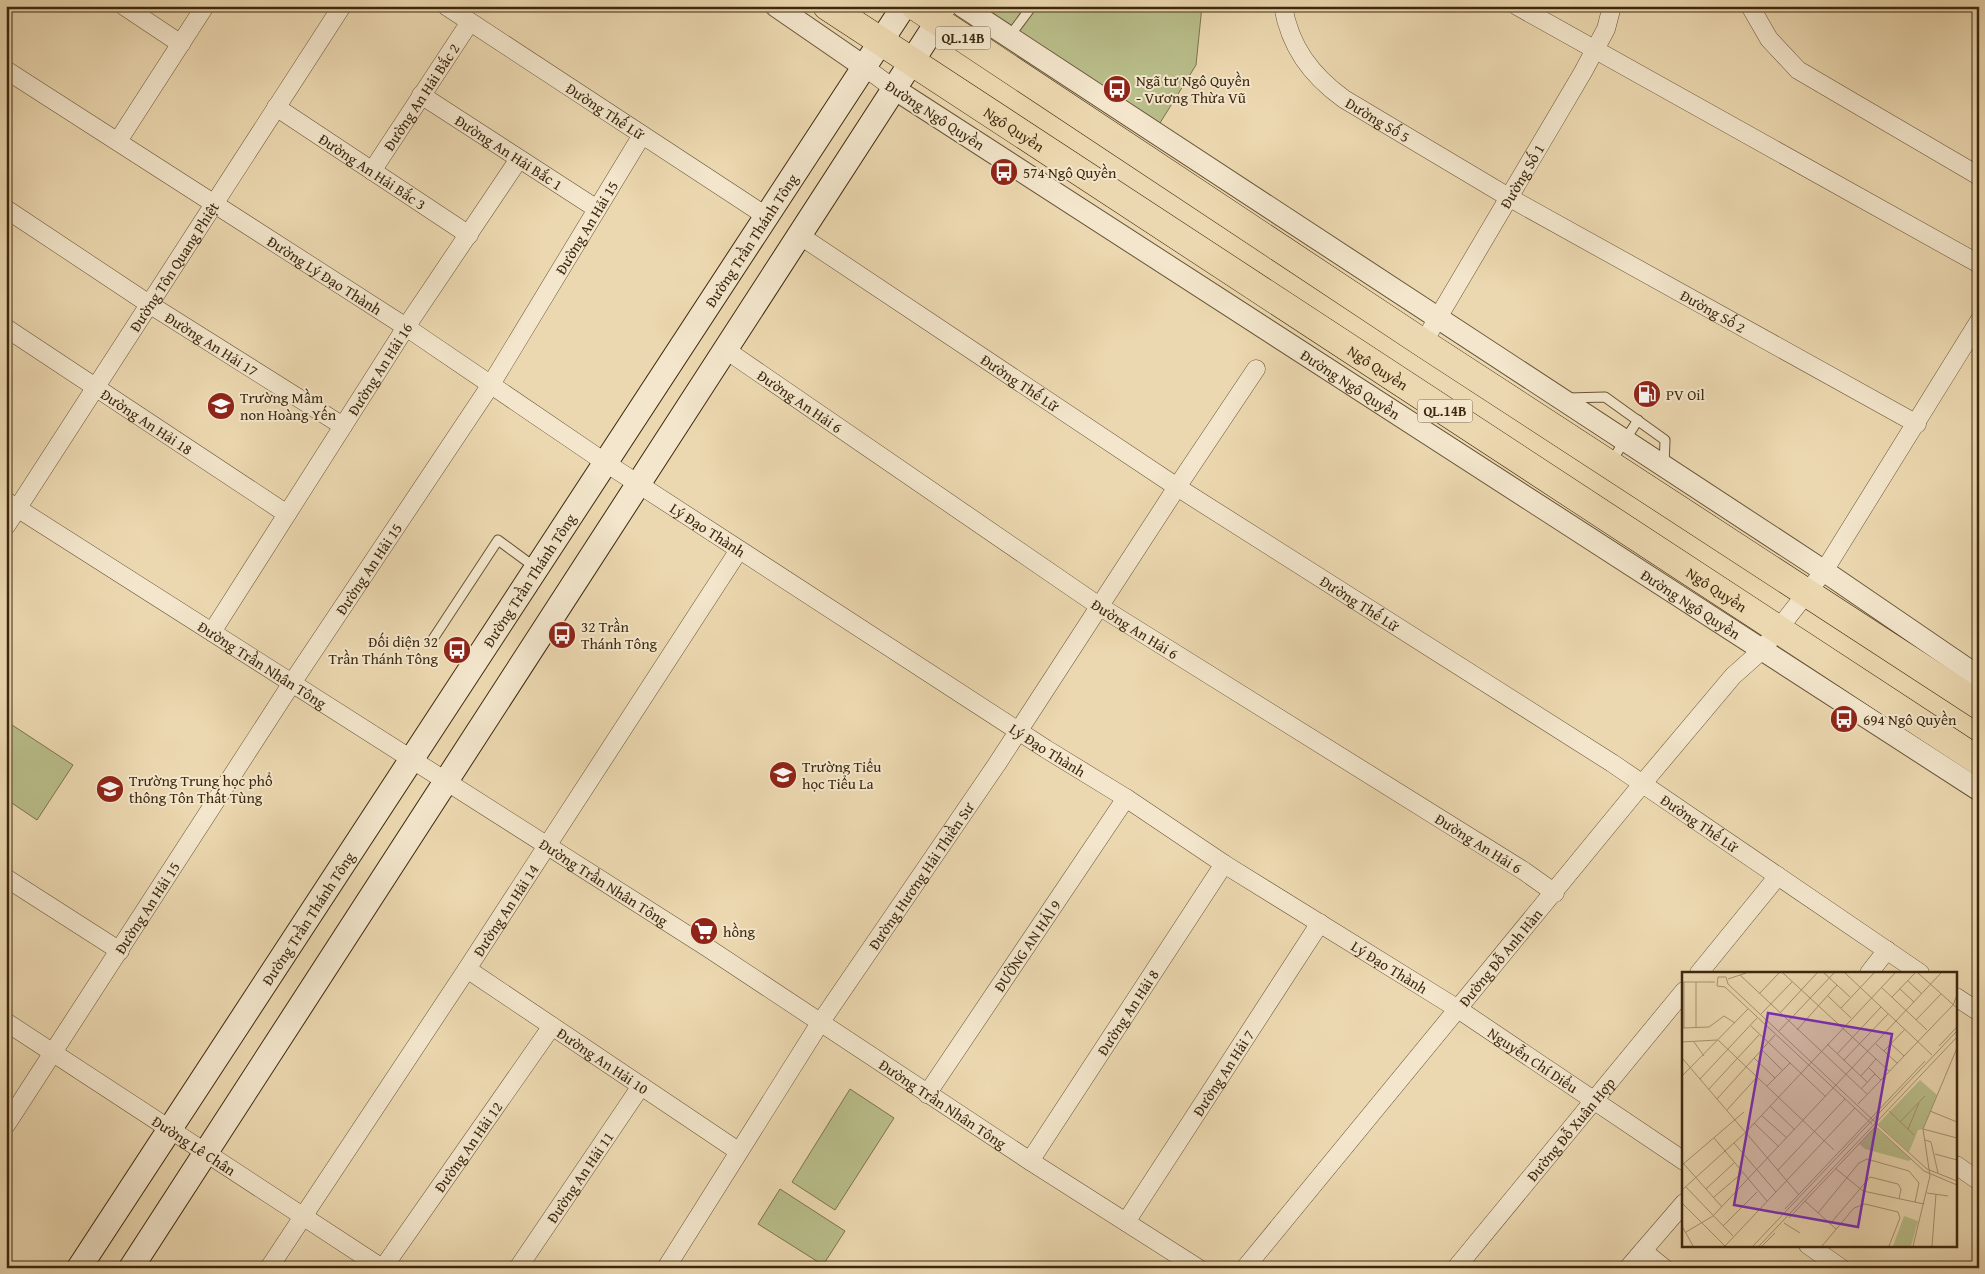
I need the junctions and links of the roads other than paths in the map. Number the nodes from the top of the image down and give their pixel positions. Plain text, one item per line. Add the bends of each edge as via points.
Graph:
1 (124, 6) edge
2 (206, 6) edge
3 (342, 6) edge
4 (446, 6) edge
5 (776, 6) edge
6 (828, 6) edge
7 (904, 6) edge
8 (915, 6) edge
9 (962, 6) edge
10 (1032, 6) edge
11 (1283, 6) edge
12 (1517, 6) edge
13 (1612, 6) edge
14 (1750, 6) edge
15 (943, 14) edge
16 (470, 22) junction
17 (1009, 37) junction
18 (880, 41) junction
19 (181, 44) junction
20 (1595, 50) junction
21 (911, 61) junction
22 (863, 66) junction
23 (6, 70) edge
24 (893, 88) junction
25 (421, 95) junction
26 (276, 107) junction
27 (642, 135) junction
28 (118, 141) junction
29 (520, 159) junction
30 (372, 171) junction
31 (1979, 176) edge
32 (1510, 198) junction
33 (213, 204) junction
34 (6, 209) edge
35 (596, 209) junction
36 (766, 216) junction
37 (469, 235) junction
38 (799, 235) junction
39 (1979, 264) edge
40 (149, 304) junction
41 (1439, 318) junction
42 (1979, 321) edge
43 (406, 327) junction
44 (6, 328) edge
45 (1423, 343) junction
46 (726, 350) junction
47 (1256, 369) dead end
48 (490, 386) junction
49 (94, 388) junction
50 (1561, 398) junction
51 (1638, 420) junction
52 (1917, 424) junction
53 (343, 426) junction
54 (1625, 440) junction
55 (606, 464) junction
56 (1609, 466) junction
57 (1664, 466) junction
58 (640, 484) junction
59 (1177, 486) junction
60 (12, 505) edge
61 (287, 514) junction
62 (6, 526) edge
63 (738, 550) junction
64 (537, 568) junction
65 (1824, 571) junction
66 (1808, 592) junction
67 (1099, 606) junction
68 (1778, 629) junction
69 (212, 632) junction
70 (431, 642) dead end
71 (1761, 651) junction
72 (1979, 677) edge
73 (292, 683) junction
74 (1979, 705) edge
75 (1018, 732) junction
76 (411, 759) junction
77 (1979, 761) edge
78 (446, 781) junction
79 (1643, 783) junction
80 (1979, 790) edge
81 (1126, 798) junction
82 (546, 845) junction
83 (1224, 864) junction
84 (1778, 876) junction
85 (6, 878) edge
86 (1555, 892) junction
87 (1320, 923) junction
88 (1887, 950) junction
89 (120, 951) junction
90 (467, 969) junction
91 (1700, 972) edge
92 (1870, 972) edge
93 (1919, 972) edge
94 (1682, 993) edge
95 (1958, 998) edge
96 (1458, 1009) junction
97 (1979, 1012) edge
98 (6, 1022) edge
99 (820, 1023) junction
100 (552, 1026) junction
101 (54, 1052) junction
102 (641, 1086) junction
103 (927, 1094) junction
104 (1593, 1101) junction
105 (6, 1125) edge
106 (168, 1129) junction
107 (738, 1151) junction
108 (205, 1153) junction
109 (1682, 1160) edge
110 (1030, 1161) junction
111 (1958, 1166) edge
112 (1979, 1181) edge
113 (1682, 1205) edge
114 (303, 1216) junction
115 (1126, 1222) junction
116 (1809, 1246) edge
117 (1643, 1251) junction
118 (79, 1268) edge
119 (131, 1268) edge
120 (269, 1268) edge
121 (383, 1268) edge
122 (518, 1268) edge
123 (666, 1268) edge
124 (1198, 1268) edge
125 (1244, 1268) edge
126 (1456, 1268) edge
127 (1628, 1268) edge
128 (1664, 1268) edge
129 (1841, 1268) edge

1 - 19 street
2 - 19 street
3 - 26 street, Đường Tôn Quang Phiệt
4 - 16 street, Đường Thế Lữ
5 - 22 street, Đường Ngô Quyền
6 - 18 highway, Ngô Quyền / QL.14B
7 - 18 main road, Đường Trần Thánh Tông
8 - 15 highway, QL.14B
9 - 17 street
10 - 17 lane
11 - 32 street, Đường Số 5 via 1286,27 1296,50 1328,88
12 - 20 street
13 - 20 street, Đường Số 1
14 - 31 street via 1768,39 1798,70
15 - 21 main road
15 - 45 highway, QL.14B
16 - 25 street, Đường An Hải Bắc 2
16 - 27 street, Đường Thế Lữ
17 - 41 street
18 - 21 highway, Ngô Quyền / QL.14B
18 - 22 main road, Đường Trần Thánh Tông
19 - 28 street
20 - 32 street, Đường Số 1
20 - 39 street
21 - 24 main road
21 - 68 highway, Ngô Quyền / QL.14B
22 - 24 street, Đường Ngô Quyền
22 - 36 main road, Đường Trần Thánh Tông
23 - 28 street, Đường Lý Đạo Thành
24 - 38 main road
24 - 71 street, Đường Ngô Quyền
25 - 29 street, Đường An Hải Bắc 1
25 - 30 street, Đường An Hải Bắc 2
26 - 30 street, Đường An Hải Bắc 3
26 - 33 street, Đường Tôn Quang Phiệt
27 - 35 street, Đường An Hải 15
27 - 36 street, Đường Thế Lữ
28 - 33 street, Đường Lý Đạo Thành
29 - 35 street, Đường An Hải Bắc 1
29 - 37 street, Đường An Hải 16
30 - 37 street, Đường An Hải Bắc 3
32 - 41 street, Đường Số 1
32 - 52 street, Đường Số 2
33 - 40 street, Đường Tôn Quang Phiệt
33 - 43 street, Đường Lý Đạo Thành
34 - 40 street, Đường An Hải 17
35 - 48 street, Đường An Hải 15
36 - 55 main road, Đường Trần Thánh Tông
37 - 43 street, Đường An Hải 16
38 - 46 main road
38 - 59 street, Đường Thế Lữ
40 - 49 street, Đường Tôn Quang Phiệt
40 - 53 street, Đường An Hải 17
41 - 45 street, Đường Số 1
41 - 50 street
42 - 52 street, Đường Đỗ Anh Hàn
43 - 48 street, Đường Lý Đạo Thành
43 - 53 street, Đường An Hải 16
44 - 49 street, Đường An Hải 18
45 - 56 highway, QL.14B
46 - 58 main road
46 - 67 street, Đường An Hải 6
47 - 59 street, Đường Hương Hải Thiền Sư
48 - 55 street, Đường Lý Đạo Thành
48 - 73 street, Đường An Hải 15
49 - 60 street, Đường Tôn Quang Phiệt
49 - 61 street, Đường An Hải 18
50 - 51 lane via 1604,396
50 - 54 street
51 - 54 lane
51 - 57 lane via 1665,440
52 - 65 street, Đường Đỗ Anh Hàn
53 - 61 street, Đường An Hải 16
54 - 56 lane
54 - 57 street
55 - 58 street, Đường Lý Đạo Thành
55 - 64 main road, Đường Trần Thánh Tông
56 - 66 highway, QL.14B
57 - 65 street
58 - 63 street, Lý Đạo Thành
58 - 78 main road
59 - 67 street, Đường Hương Hải Thiền Sư
59 - 79 street, Đường Thế Lữ
60 - 62 street, Đường Tôn Quang Phiệt
60 - 69 street, Đường Trần Nhân Tông
61 - 69 street, Đường An Hải 16
63 - 75 street, Lý Đạo Thành
63 - 82 street, Đường An Hải 14
64 - 70 lane via 498,540
64 - 76 main road, Đường Trần Thánh Tông
65 - 66 street, Đường Đỗ Anh Hàn
65 - 72 street
66 - 68 street, Đường Đỗ Anh Hàn
66 - 74 highway, QL.14B
67 - 75 street, Đường Hương Hải Thiền Sư
67 - 86 street, Đường An Hải 6
68 - 71 street, Đường Đỗ Anh Hàn
68 - 77 highway, Ngô Quyền / QL.14B
69 - 73 street, Đường Trần Nhân Tông
71 - 79 street, Đường Đỗ Anh Hàn via 1733,676
71 - 80 street, Đường Ngô Quyền
73 - 76 street, Đường Trần Nhân Tông
73 - 89 street, Đường An Hải 15
75 - 81 street, Lý Đạo Thành
75 - 99 street, Đường Hương Hải Thiền Sư
76 - 78 street, Đường Trần Nhân Tông
76 - 106 main road, Đường Trần Thánh Tông
78 - 82 street, Đường Trần Nhân Tông
78 - 108 main road
79 - 84 street, Đường Thế Lữ
79 - 86 street, Đường Đỗ Anh Hàn
81 - 83 street, Lý Đạo Thành
81 - 103 street, ĐƯỜNG AN HẢl 9
82 - 90 street, Đường An Hải 14
82 - 99 street, Đường Trần Nhân Tông
83 - 87 street, Lý Đạo Thành
83 - 110 street, Đường An Hải 8
84 - 88 street, Đường Thế Lữ
84 - 91 street
85 - 89 street
86 - 96 street, Đường Đỗ Anh Hàn
87 - 96 street, Lý Đạo Thành
87 - 115 street, Đường An Hải 7
88 - 92 street
88 - 93 street, Đường Thế Lữ
89 - 101 street, Đường An Hải 15
90 - 100 street, Đường An Hải 10
90 - 114 street, Đường An Hải 14
94 - 104 street, Đường Đỗ Xuân Hợp
95 - 97 street
96 - 104 street, Nguyễn Chí Diểu
96 - 125 street, Đường Đỗ Anh Hàn
98 - 101 street, Đường Lê Chân
99 - 103 street, Đường Trần Nhân Tông
99 - 107 street, Đường Hương Hải Thiền Sư
100 - 102 street, Đường An Hải 10
100 - 121 street, Đường An Hải 12
101 - 105 street, Đường An Hải 15
101 - 106 street, Đường Lê Chân
102 - 107 street, Đường An Hải 10
102 - 122 street, Đường An Hải 11
103 - 110 street, Đường Trần Nhân Tông
104 - 109 street, Nguyễn Chí Diểu
104 - 126 street, Đường Đỗ Xuân Hợp
106 - 108 street, Đường Lê Chân
106 - 118 main road, Đường Trần Thánh Tông
107 - 123 street, Đường Hương Hải Thiền Sư
108 - 114 street, Đường Lê Chân
108 - 119 main road
110 - 115 street, Đường Trần Nhân Tông
111 - 112 street
113 - 117 street
114 - 120 street, Đường An Hải 14
114 - 121 street, Đường Lê Chân
115 - 124 street, Đường Trần Nhân Tông
116 - 129 street
117 - 127 street
117 - 128 street

